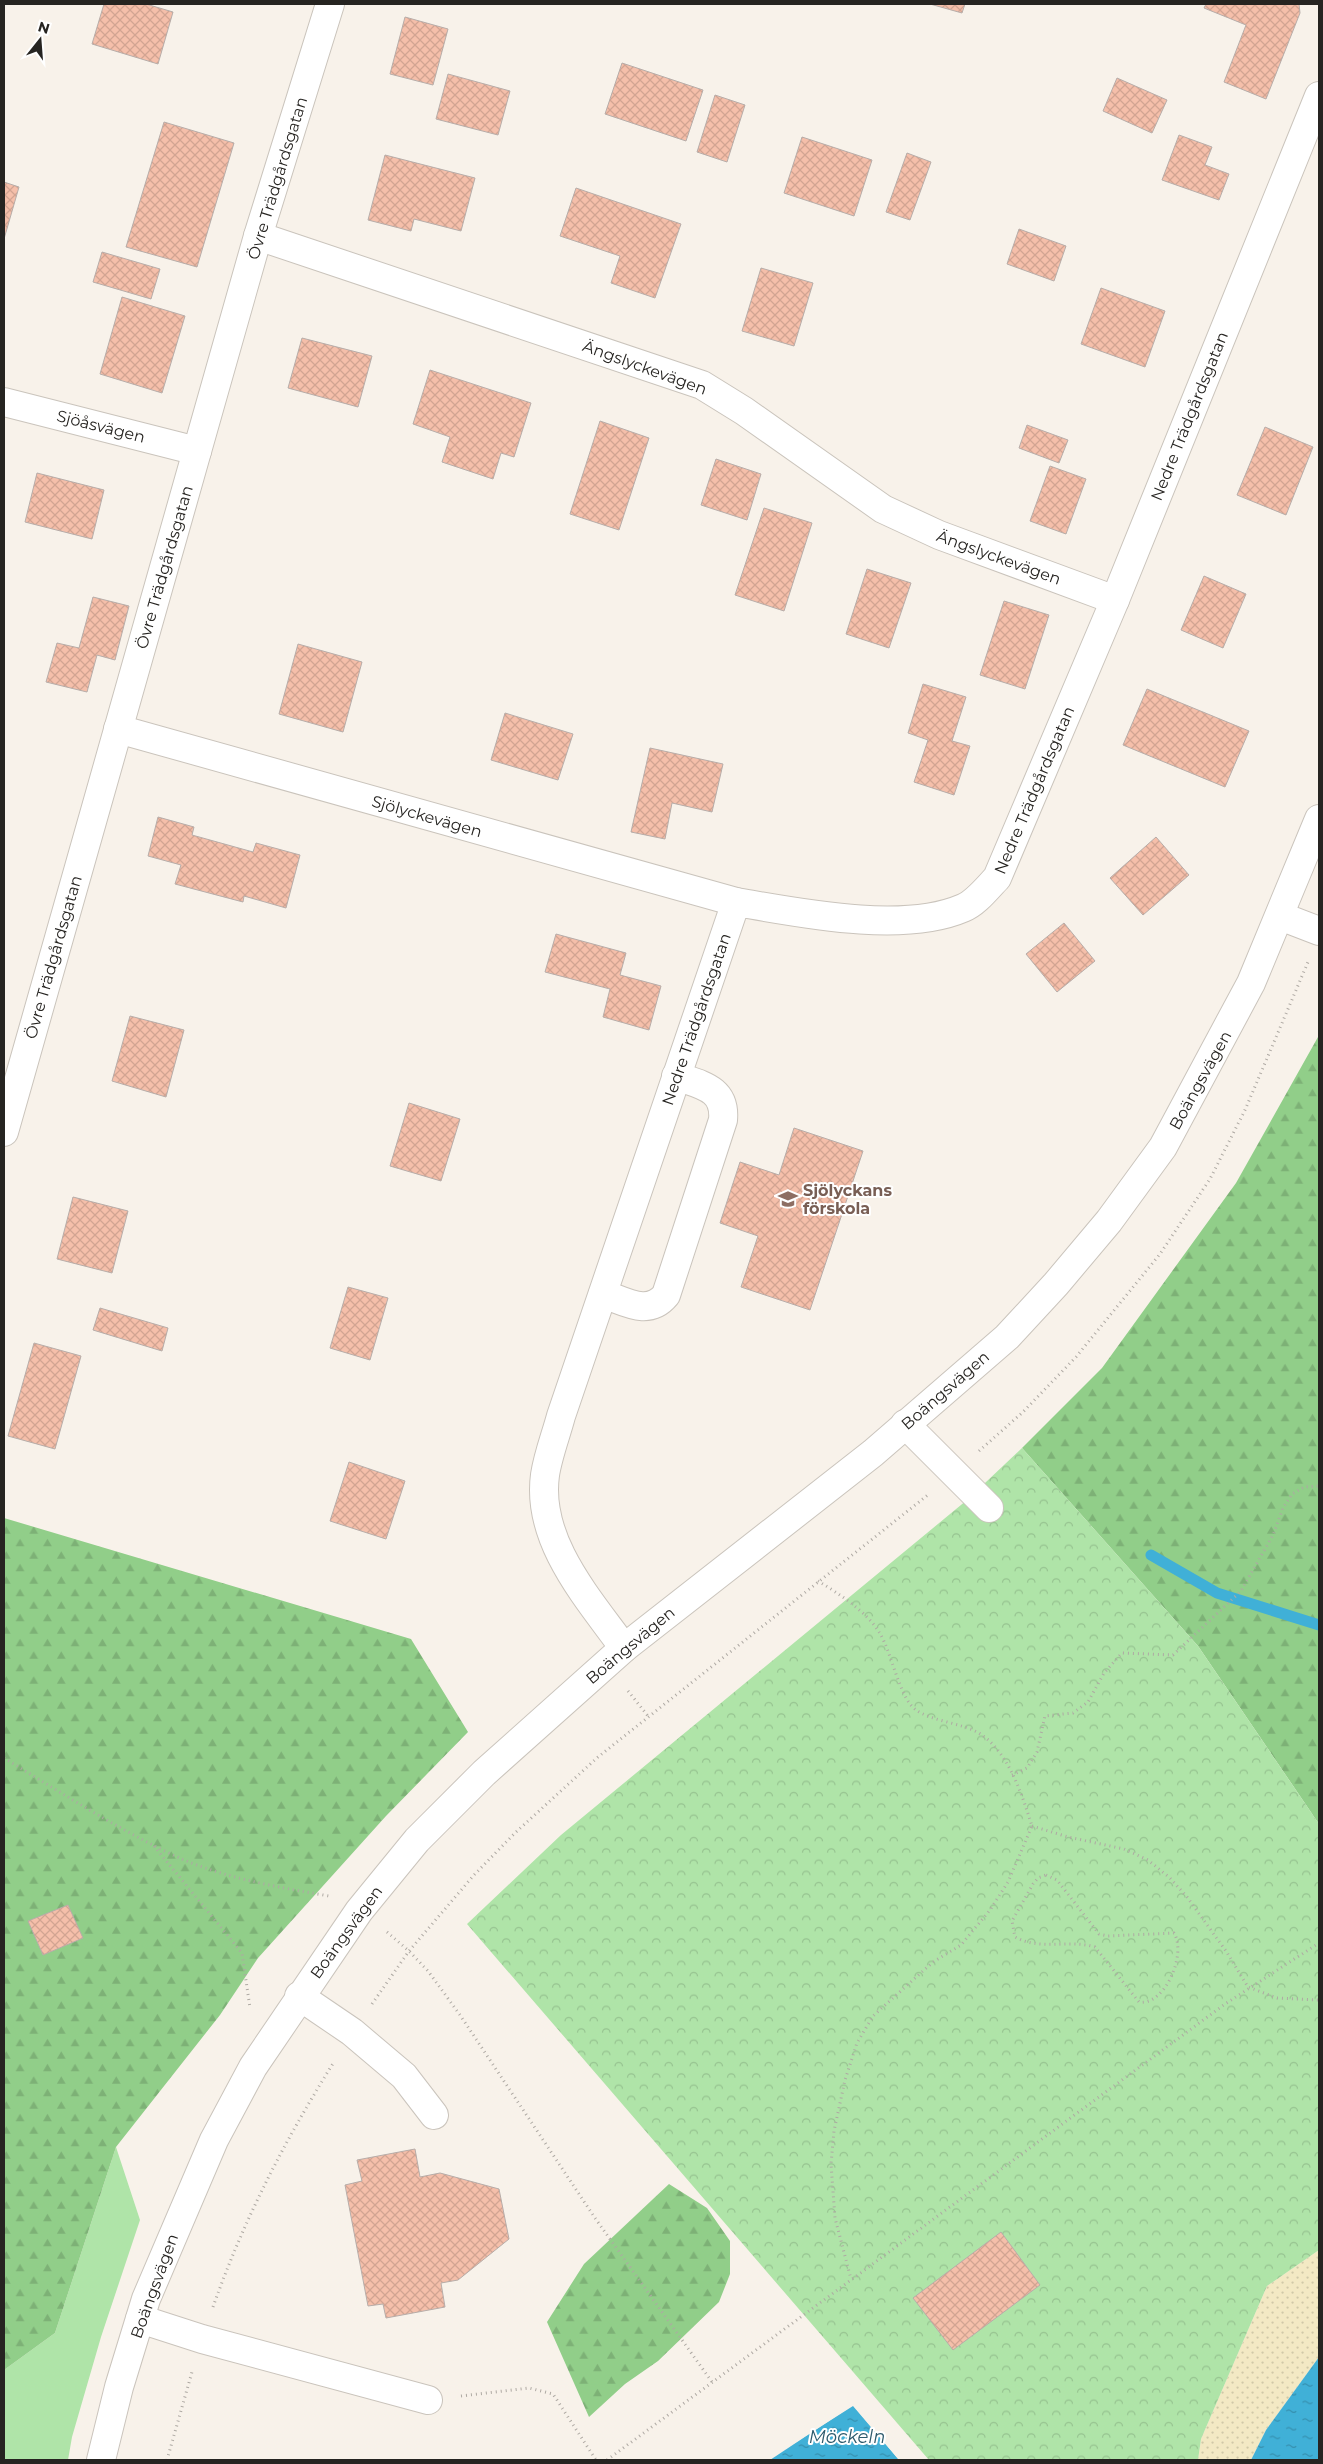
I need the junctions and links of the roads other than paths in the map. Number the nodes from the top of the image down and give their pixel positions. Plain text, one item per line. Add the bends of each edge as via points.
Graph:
1 (330, 4) edge
2 (1319, 96) edge
3 (258, 236) junction
4 (4, 402) edge
5 (197, 451) junction
6 (1115, 600) junction
7 (118, 730) junction
8 (1319, 819) edge
9 (736, 902) junction
10 (1280, 916) junction
11 (1315, 943) edge
12 (676, 1076) junction
13 (4, 1132) edge
14 (603, 1294) junction
15 (905, 1424) junction
16 (989, 1508) dead end
17 (624, 1648) junction
18 (299, 1996) junction
19 (434, 2115) dead end
20 (140, 2319) junction
21 (428, 2400) road end
22 (101, 2460) edge

1 - 3 street, Övre Trädgårdsgatan
2 - 6 street, Nedre Trädgårdsgatan
3 - 5 street, Övre Trädgårdsgatan
3 - 6 street, Ängslyckevägen via 702,385 882,509 939,535
4 - 5 street, Sjöåsvägen
5 - 7 street, Övre Trädgårdsgatan
6 - 9 street, Nedre Trädgårdsgatan via 998,878 965,908 925,920 863,919 799,913
7 - 9 street, Sjölyckevägen
7 - 13 street, Övre Trädgårdsgatan
8 - 10 street, Boängsvägen
9 - 12 street, Nedre Trädgårdsgatan
10 - 11 street
10 - 15 street, Boängsvägen via 1252,983 1163,1147 1109,1221 1007,1337
12 - 14 street, Nedre Trädgårdsgatan
12 - 14 street via 706,1086 718,1094 724,1107 723,1120 666,1295 650,1307
14 - 17 street, Nedre Trädgårdsgatan via 545,1475 547,1521 569,1571
15 - 16 street
15 - 17 street, Boängsvägen
17 - 18 street, Boängsvägen via 484,1773 417,1840 358,1911
18 - 19 street via 352,2032 404,2076
18 - 20 street, Boängsvägen via 253,2067 214,2140 176,2225
20 - 21 street
20 - 22 street, Boängsvägen

